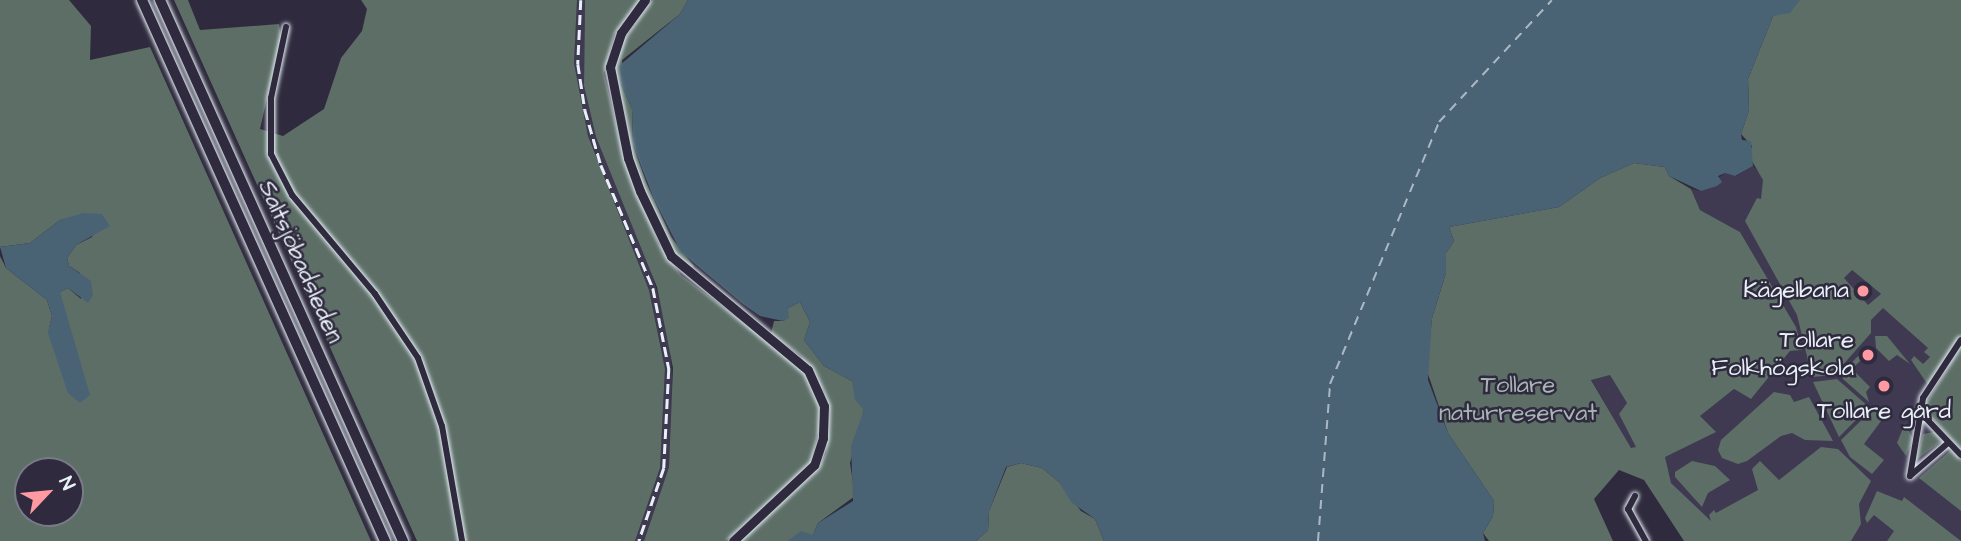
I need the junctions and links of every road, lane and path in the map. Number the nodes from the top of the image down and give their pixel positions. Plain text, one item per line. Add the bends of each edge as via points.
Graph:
1 (142, 0) edge
2 (160, 0) edge
3 (645, 0) edge
4 (286, 27) dead end
5 (1961, 340) edge
6 (1920, 412) junction
7 (1948, 443) junction
8 (1961, 455) edge
9 (1635, 496) dead end
10 (385, 541) edge
11 (403, 541) edge
12 (462, 541) edge
13 (733, 541) edge
14 (1646, 541) edge

1 - 10 highway, Saltsjöbadsleden
2 - 11 highway, Saltsjöbadsleden
3 - 13 street via 621,33 610,67 628,158 640,191 671,256 808,370 824,406 823,438 814,465
4 - 12 street via 271,98 271,154 292,195 375,294 418,358 442,426
5 - 6 street via 1927,391
6 - 7 street
6 - 7 street via 1910,476
7 - 8 street
9 - 14 street via 1628,509

